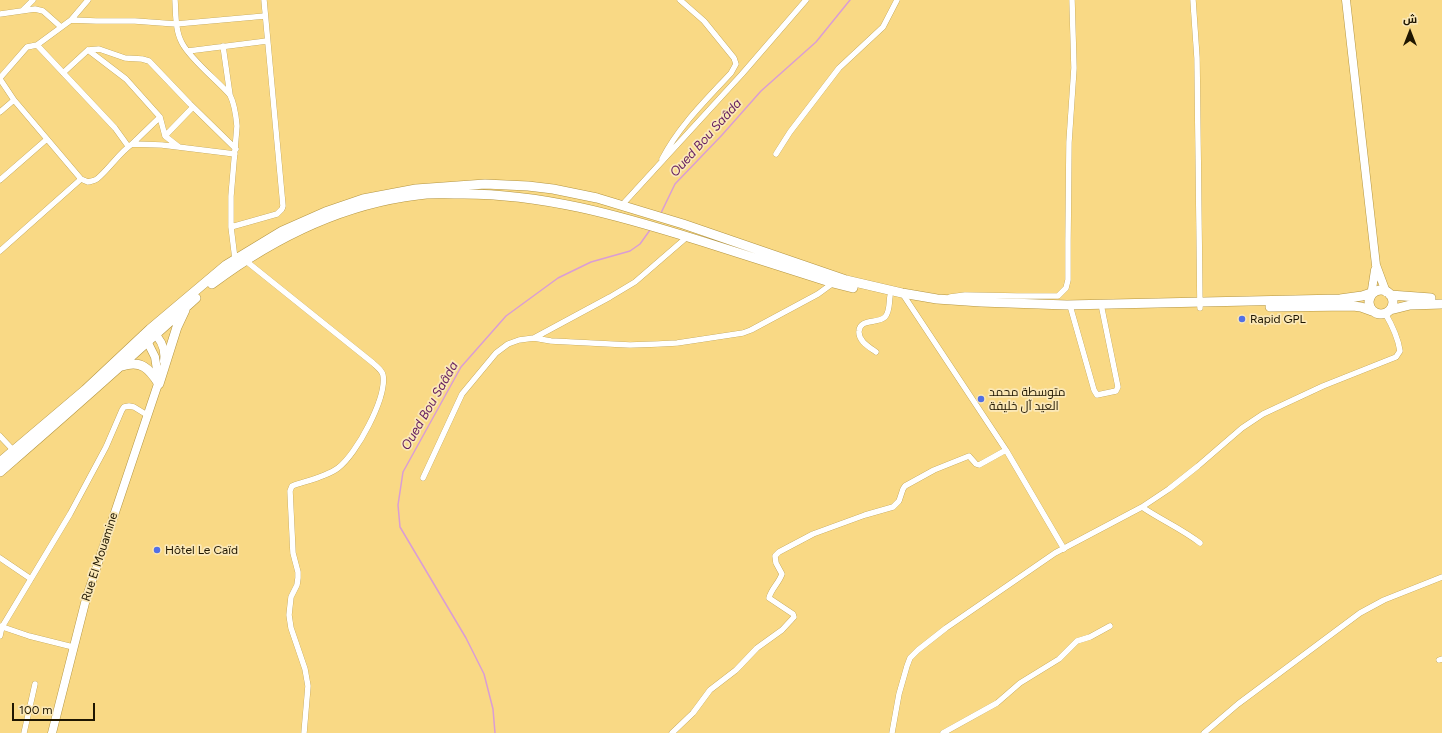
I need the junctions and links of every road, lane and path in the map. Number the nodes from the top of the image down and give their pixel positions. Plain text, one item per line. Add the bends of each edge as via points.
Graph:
1 (33, 0) edge
2 (88, 0) edge
3 (175, 0) edge
4 (264, 0) edge
5 (680, 0) edge
6 (806, 0) edge
7 (897, 0) edge
8 (1072, 0) edge
9 (1193, 0) edge
10 (1346, 0) edge
11 (22, 11) junction
12 (0, 14) edge
13 (265, 16) junction
14 (71, 20) junction
15 (176, 24) junction
16 (61, 27) junction
17 (268, 41) junction
18 (38, 45) junction
19 (223, 46) junction
20 (88, 50) junction
21 (188, 51) junction
22 (63, 73) junction
23 (0, 79) edge
24 (230, 95) junction
25 (14, 100) junction
26 (193, 107) junction
27 (0, 112) edge
28 (160, 117) junction
29 (165, 136) junction
30 (47, 139) junction
31 (130, 145) junction
32 (179, 147) junction
33 (235, 151) junction
34 (776, 154) dead end
35 (658, 166) junction
36 (82, 179) junction
37 (0, 180) edge
38 (622, 205) junction
39 (231, 226) junction
40 (687, 237) junction
41 (0, 251) edge
42 (235, 260) junction
43 (246, 261) junction
44 (1376, 265) junction
45 (833, 283) junction
46 (1388, 293) junction
47 (1372, 294) junction
48 (890, 296) junction
49 (904, 296) junction
50 (1442, 298) edge
51 (937, 299) junction
52 (1442, 304) edge
53 (1200, 305) junction
54 (186, 306) junction
55 (1071, 309) junction
56 (1102, 309) junction
57 (1372, 311) junction
58 (1388, 311) junction
59 (149, 335) junction
60 (534, 338) junction
61 (876, 352) dead end
62 (122, 366) junction
63 (159, 384) junction
64 (147, 415) junction
65 (0, 436) edge
66 (13, 450) junction
67 (1006, 450) junction
68 (0, 462) edge
69 (0, 472) edge
70 (422, 478) dead end
71 (1142, 507) junction
72 (1200, 543) dead end
73 (1064, 548) junction
74 (0, 558) edge
75 (1442, 577) edge
76 (30, 579) junction
77 (1110, 626) dead end
78 (1, 627) edge
79 (0, 636) edge
80 (73, 647) junction
81 (35, 684) dead end
82 (24, 733) edge
83 (52, 733) edge
84 (304, 733) edge
85 (672, 733) edge
86 (892, 733) edge
87 (943, 733) edge
88 (1204, 733) edge

1 - 11 street
2 - 14 street
3 - 15 street
4 - 13 street
5 - 35 street via 704,21 736,64 731,73 686,121
6 - 35 street
7 - 34 street via 884,27 838,68
8 - 51 street via 1074,68 1069,142 1066,288 1058,296 965,295
9 - 53 street via 1197,58
10 - 44 main road
11 - 12 street
11 - 16 street via 43,11
13 - 15 street
13 - 17 street
14 - 15 street
14 - 16 street
15 - 21 street
16 - 18 street
17 - 19 street
17 - 39 street via 282,209 277,214
18 - 22 street
18 - 23 street via 27,47
19 - 21 street
19 - 24 street
20 - 22 street
20 - 26 street via 99,49 125,58 152,62
20 - 28 street via 126,79
21 - 24 street
22 - 31 street
23 - 25 street
24 - 33 street via 236,114
25 - 27 street
25 - 30 street
26 - 29 street
26 - 33 street
28 - 29 street
28 - 31 street
29 - 32 street
30 - 36 street
30 - 37 street
31 - 32 street via 146,143
31 - 36 street via 97,179 88,182
32 - 33 street
33 - 39 street
35 - 38 street
36 - 41 street
38 - 42 main road via 528,186 485,184 416,189 363,199 325,212 282,231
38 - 49 main road via 846,280
39 - 42 street
40 - 43 main road via 633,220 524,196 482,193 419,195 364,206 330,217 287,236
40 - 45 main road
40 - 60 street via 635,282
42 - 59 main road via 226,265
43 - 54 main road
43 - 84 street via 373,363 382,374 380,399 364,434 348,457 338,468 292,486 290,491 293,552 298,578 289,615 290,628 305,669 308,686
44 - 46 main road
44 - 47 main road
45 - 48 main road
45 - 60 street via 818,294 743,333 677,343 630,345
46 - 47 main road via 1378,291
46 - 50 main road
46 - 58 main road via 1392,302
47 - 53 main road via 1340,299
47 - 57 main road via 1369,305
48 - 49 main road
48 - 61 street via 888,314 884,319 864,324 859,328 860,338
49 - 51 main road
49 - 55 main road via 949,305
49 - 67 street
51 - 53 main road via 1067,304
52 - 58 main road via 1410,305
53 - 56 main road
53 - 57 main road via 1353,306
54 - 59 main road
54 - 63 main road
55 - 56 main road
55 - 56 street via 1097,395 1116,391 1118,387
57 - 58 main road via 1378,314
58 - 71 street via 1399,344 1400,351 1396,357 1323,386 1263,414 1242,428 1169,489
59 - 62 main road
59 - 63 main road
59 - 63 main road, Rue El Mouamine via 159,338 164,349
59 - 66 main road
60 - 70 street via 508,344 496,353 462,394
62 - 63 main road via 141,365 152,373
62 - 69 main road
63 - 64 main road, Rue El Mouamine
64 - 76 street via 131,406 122,410 106,447 70,514
64 - 80 main road, Rue El Mouamine via 86,599
65 - 66 street
66 - 68 main road
67 - 73 street
67 - 85 street via 979,465 969,456 934,470 905,486 899,501 892,507 813,534 779,552 775,559 782,574 769,598 794,615 794,618 710,690 693,713
71 - 72 street
71 - 73 street
73 - 86 street via 946,628 910,658 899,694
74 - 76 street
75 - 88 street via 1384,600 1360,613 1238,704
76 - 78 street
77 - 87 street via 1077,641 1059,659 1020,683 997,703
78 - 79 street
78 - 80 street
80 - 83 main road, Rue El Mouamine
81 - 82 street

